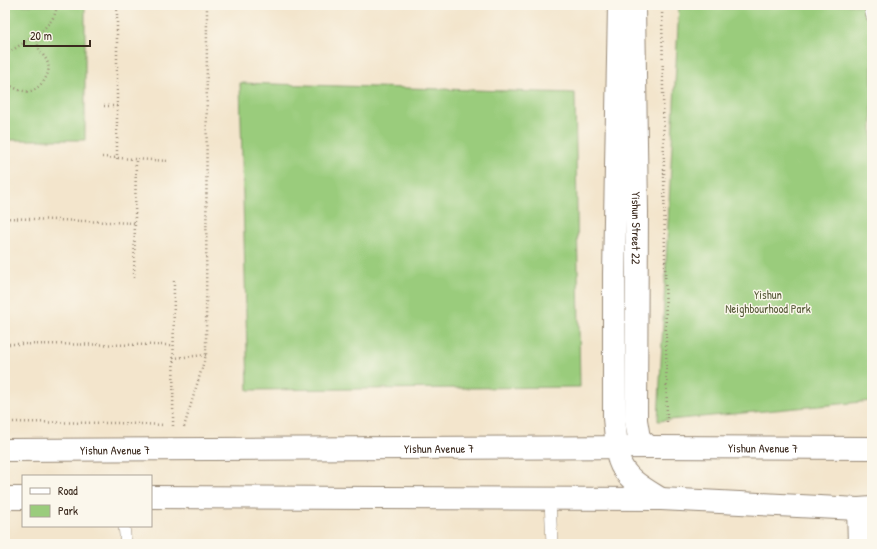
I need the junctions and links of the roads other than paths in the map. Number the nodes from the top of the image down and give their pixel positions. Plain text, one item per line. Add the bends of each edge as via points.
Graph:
1 (619, 5) edge
2 (634, 5) edge
3 (869, 5) edge
4 (872, 17) edge
5 (649, 447) junction
6 (617, 448) junction
7 (872, 448) edge
8 (5, 450) edge
9 (152, 497) edge
10 (5, 498) edge
11 (22, 498) edge
12 (661, 499) junction
13 (550, 500) junction
14 (865, 508) edge
15 (124, 527) edge
16 (126, 544) edge
17 (552, 544) edge
18 (859, 544) edge

1 - 6 main road, Yishun Street 22 via 614,290 614,418
2 - 5 main road, Yishun Street 22 via 637,212 636,420 639,438
3 - 4 lane
5 - 6 main road, Yishun Avenue 7
5 - 7 main road, Yishun Avenue 7
6 - 8 main road, Yishun Avenue 7
6 - 12 main road, Yishun Street 22 via 619,460 626,474
9 - 13 main road
10 - 11 main road
12 - 13 main road
12 - 14 main road
13 - 17 lane
14 - 18 main road
15 - 16 lane

